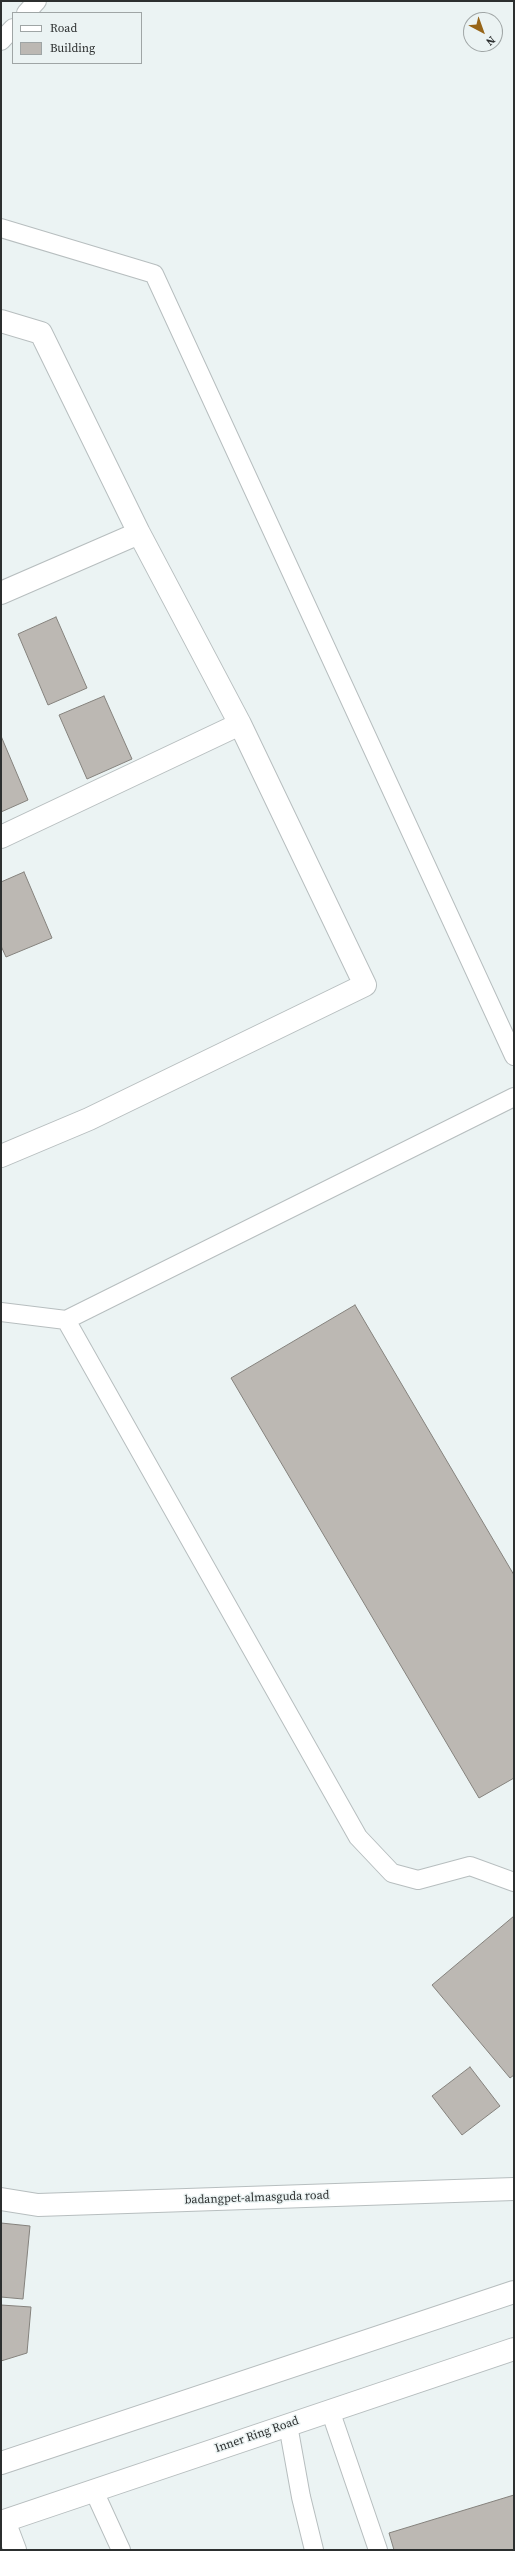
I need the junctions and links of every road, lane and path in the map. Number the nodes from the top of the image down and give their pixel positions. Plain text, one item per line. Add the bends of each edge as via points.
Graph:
1 (37, 1) edge
2 (27, 12) edge
3 (12, 29) edge
4 (1, 41) edge
5 (1, 228) edge
6 (1, 321) edge
7 (139, 533) junction
8 (1, 593) edge
9 (240, 724) junction
10 (1, 837) edge
11 (514, 1056) edge
12 (514, 1097) edge
13 (1, 1156) edge
14 (1, 1312) edge
15 (66, 1320) junction
16 (514, 1882) edge
17 (514, 2189) edge
18 (1, 2199) edge
19 (514, 2292) edge
20 (514, 2349) edge
21 (330, 2410) junction
22 (288, 2425) junction
23 (1, 2463) edge
24 (94, 2490) junction
25 (2, 2522) edge
26 (15, 2550) edge
27 (121, 2550) edge
28 (314, 2550) edge
29 (378, 2550) edge

1 - 2 lane
3 - 4 lane
5 - 11 lane via 154,274
6 - 7 main road via 41,333
7 - 8 main road
7 - 9 main road
9 - 10 main road
9 - 13 main road via 365,985 89,1119
12 - 15 lane
14 - 15 lane
15 - 16 lane via 358,1836 392,1873 418,1880 470,1866
17 - 18 main road, badangpet-almasguda road via 38,2205
19 - 23 main road
20 - 21 main road, Inner Ring Road
21 - 22 main road, Inner Ring Road
21 - 29 lane
22 - 24 main road, Inner Ring Road
22 - 28 lane
24 - 25 main road, Inner Ring Road
24 - 27 lane
25 - 26 main road

